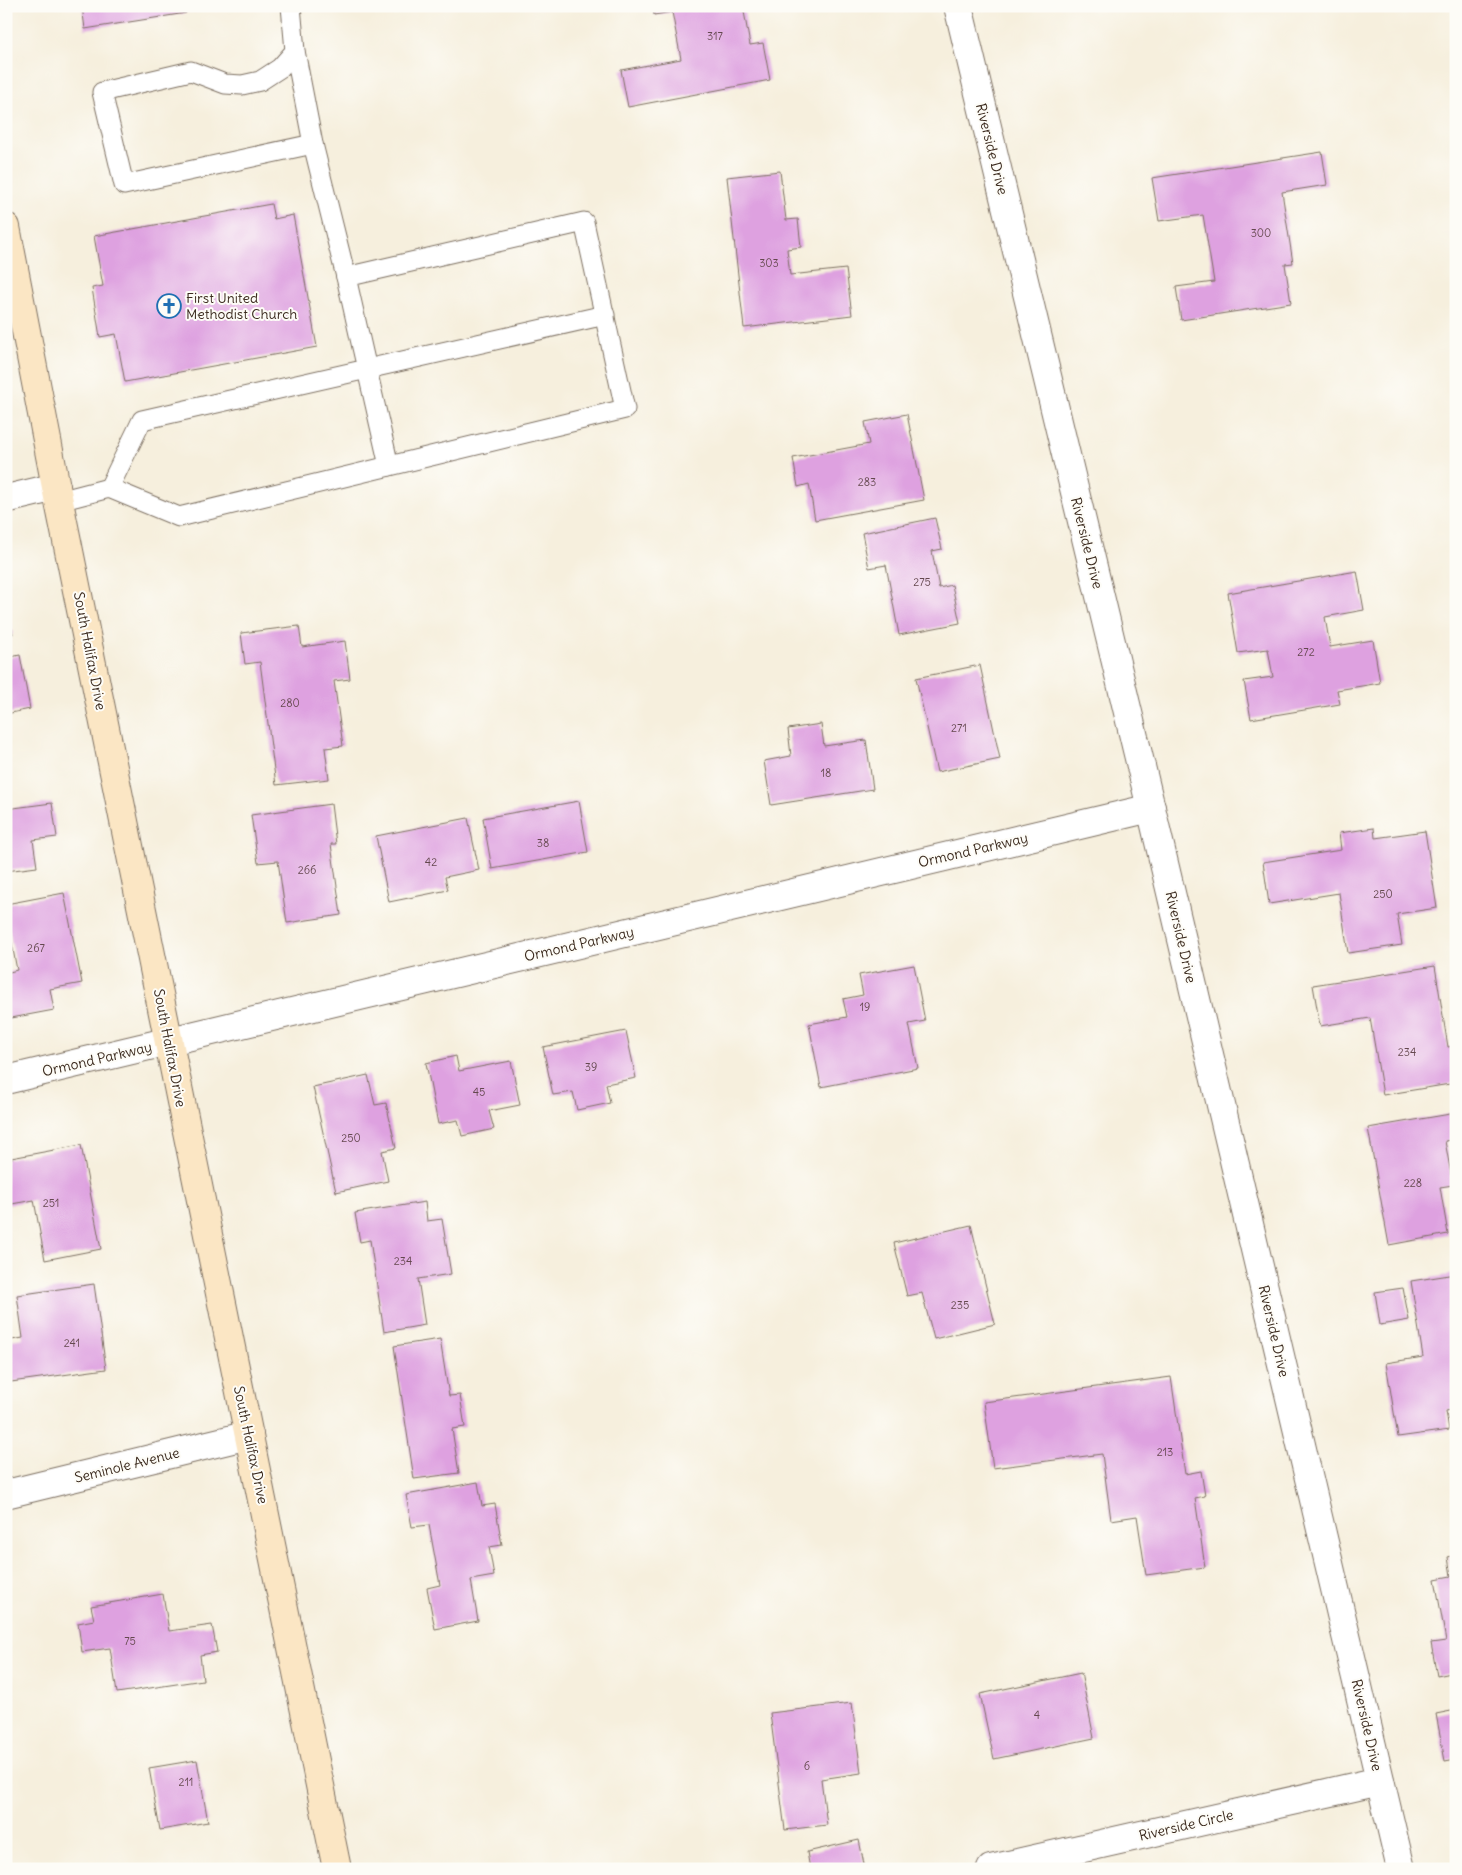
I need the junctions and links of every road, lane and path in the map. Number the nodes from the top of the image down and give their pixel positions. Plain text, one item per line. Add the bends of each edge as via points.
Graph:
1 (291, 6) edge
2 (958, 6) edge
3 (295, 51) junction
4 (313, 144) junction
5 (6, 227) edge
6 (346, 277) junction
7 (605, 316) junction
8 (367, 369) junction
9 (389, 466) junction
10 (109, 488) junction
11 (58, 494) junction
12 (6, 499) edge
13 (1151, 808) junction
14 (169, 1042) junction
15 (6, 1080) edge
16 (249, 1435) junction
17 (6, 1494) edge
18 (1380, 1781) junction
19 (337, 1869) edge
20 (991, 1869) edge
21 (1401, 1869) edge

1 - 3 lane
2 - 13 street, Riverside Drive
3 - 4 lane
3 - 4 lane via 280,68 260,81 242,85 225,84 191,71 102,92 124,185
4 - 6 lane
5 - 11 street, South Halifax Drive
6 - 7 lane via 584,222
6 - 8 lane
7 - 8 lane
7 - 9 lane via 625,409
8 - 9 lane
8 - 10 lane via 142,420
9 - 10 lane via 179,516
10 - 11 lane
11 - 12 street
11 - 14 street, South Halifax Drive
13 - 14 street, Ormond Parkway
13 - 18 street, Riverside Drive
14 - 15 street, Ormond Parkway
14 - 16 street, South Halifax Drive
16 - 17 street, Seminole Avenue
16 - 19 street, South Halifax Drive
18 - 20 street, Riverside Circle
18 - 21 street, Riverside Drive

